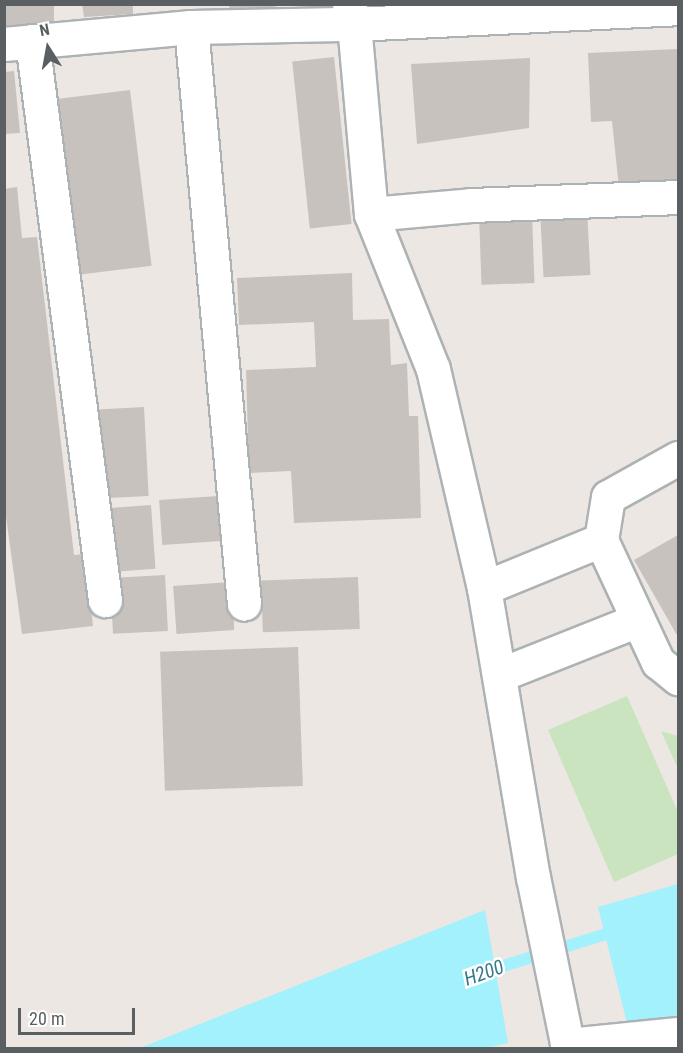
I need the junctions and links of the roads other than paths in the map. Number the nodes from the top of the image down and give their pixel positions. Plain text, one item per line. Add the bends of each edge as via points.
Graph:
1 (678, 8) edge
2 (351, 14) edge
3 (154, 17) edge
4 (191, 27) junction
5 (18, 43) edge
6 (678, 197) edge
7 (371, 214) junction
8 (678, 458) edge
9 (601, 540) junction
10 (484, 588) junction
11 (105, 600) dead end
12 (244, 604) dead end
13 (638, 620) junction
14 (499, 675) junction
15 (678, 678) edge
16 (678, 1034) edge
17 (568, 1047) edge

1 - 2 street
2 - 4 street
2 - 7 street
3 - 4 street
3 - 5 street
4 - 12 street
5 - 11 street
6 - 7 street via 471,205
7 - 10 street via 433,369
8 - 9 street via 608,497
9 - 10 street
9 - 13 street
10 - 14 street
13 - 14 street
13 - 15 street via 658,662
14 - 17 street via 533,877
16 - 17 street

